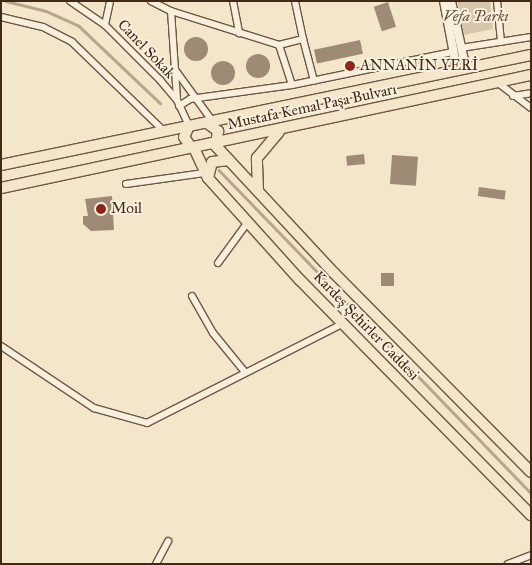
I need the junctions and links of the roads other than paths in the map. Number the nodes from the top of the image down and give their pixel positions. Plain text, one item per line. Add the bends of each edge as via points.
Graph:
1 (70, 1) edge
2 (110, 1) edge
3 (152, 1) edge
4 (233, 1) edge
5 (295, 1) edge
6 (444, 1) edge
7 (451, 1) edge
8 (497, 1) edge
9 (171, 12) junction
10 (1, 17) edge
11 (105, 25) junction
12 (239, 33) junction
13 (531, 37) edge
14 (303, 39) junction
15 (501, 42) junction
16 (279, 45) junction
17 (461, 48) junction
18 (454, 52) junction
19 (531, 55) edge
20 (461, 69) junction
21 (176, 72) junction
22 (531, 75) edge
23 (160, 80) junction
24 (314, 81) junction
25 (496, 81) junction
26 (292, 85) junction
27 (531, 94) edge
28 (513, 96) junction
29 (199, 99) junction
30 (178, 103) junction
31 (531, 108) edge
32 (210, 122) junction
33 (189, 126) junction
34 (281, 130) junction
35 (164, 131) junction
36 (215, 144) junction
37 (192, 147) junction
38 (228, 160) junction
39 (1, 165) edge
40 (206, 175) junction
41 (126, 184) dead end
42 (1, 188) edge
43 (258, 192) junction
44 (248, 222) junction
45 (218, 263) dead end
46 (192, 296) dead end
47 (342, 324) junction
48 (1, 346) edge
49 (244, 371) junction
50 (531, 472) edge
51 (531, 515) edge
52 (168, 541) dead end
53 (531, 555) edge
54 (156, 564) edge
55 (508, 564) edge

1 - 11 street, Canel Sokak
2 - 11 street
3 - 9 street
4 - 12 street
5 - 14 street
6 - 18 street
7 - 17 street
8 - 15 street
9 - 12 street
9 - 21 street
10 - 35 street via 65,38
11 - 23 street, Canel Sokak
12 - 16 street
13 - 15 street
14 - 16 street
14 - 24 street
15 - 17 street
16 - 26 street
17 - 20 street
18 - 20 street
18 - 24 street
19 - 20 main road, Mustafa Kemal Paşa Bulvarı
20 - 32 main road, Mustafa Kemal Paşa Bulvarı
21 - 23 street via 173,79
21 - 29 street
21 - 30 street
22 - 25 main road, Mustafa Kemal Paşa Bulvarı
23 - 30 street, Canel Sokak
24 - 26 street
25 - 28 street
25 - 34 main road, Mustafa Kemal Paşa Bulvarı
26 - 29 street
27 - 28 street
28 - 31 street
29 - 30 street
29 - 32 street
30 - 33 street, Canel Sokak
32 - 33 main road
32 - 36 main road via 218,131
33 - 35 main road
33 - 37 main road via 184,137
34 - 36 main road, Mustafa Kemal Paşa Bulvarı
34 - 43 main road via 258,158
35 - 39 main road
36 - 37 main road
36 - 38 main road, Kardeş Şehirler Caddesi
37 - 40 main road, Kardeş Şehirler Caddesi
37 - 42 main road
38 - 40 main road via 212,162
38 - 43 main road, Kardeş Şehirler Caddesi
40 - 41 street
40 - 44 main road, Kardeş Şehirler Caddesi
43 - 50 main road, Kardeş Şehirler Caddesi
44 - 45 street
44 - 47 main road, Kardeş Şehirler Caddesi
46 - 49 street via 213,333
47 - 49 street
47 - 51 main road, Kardeş Şehirler Caddesi
48 - 49 street via 94,408 143,423 158,420
52 - 54 street
53 - 55 street

